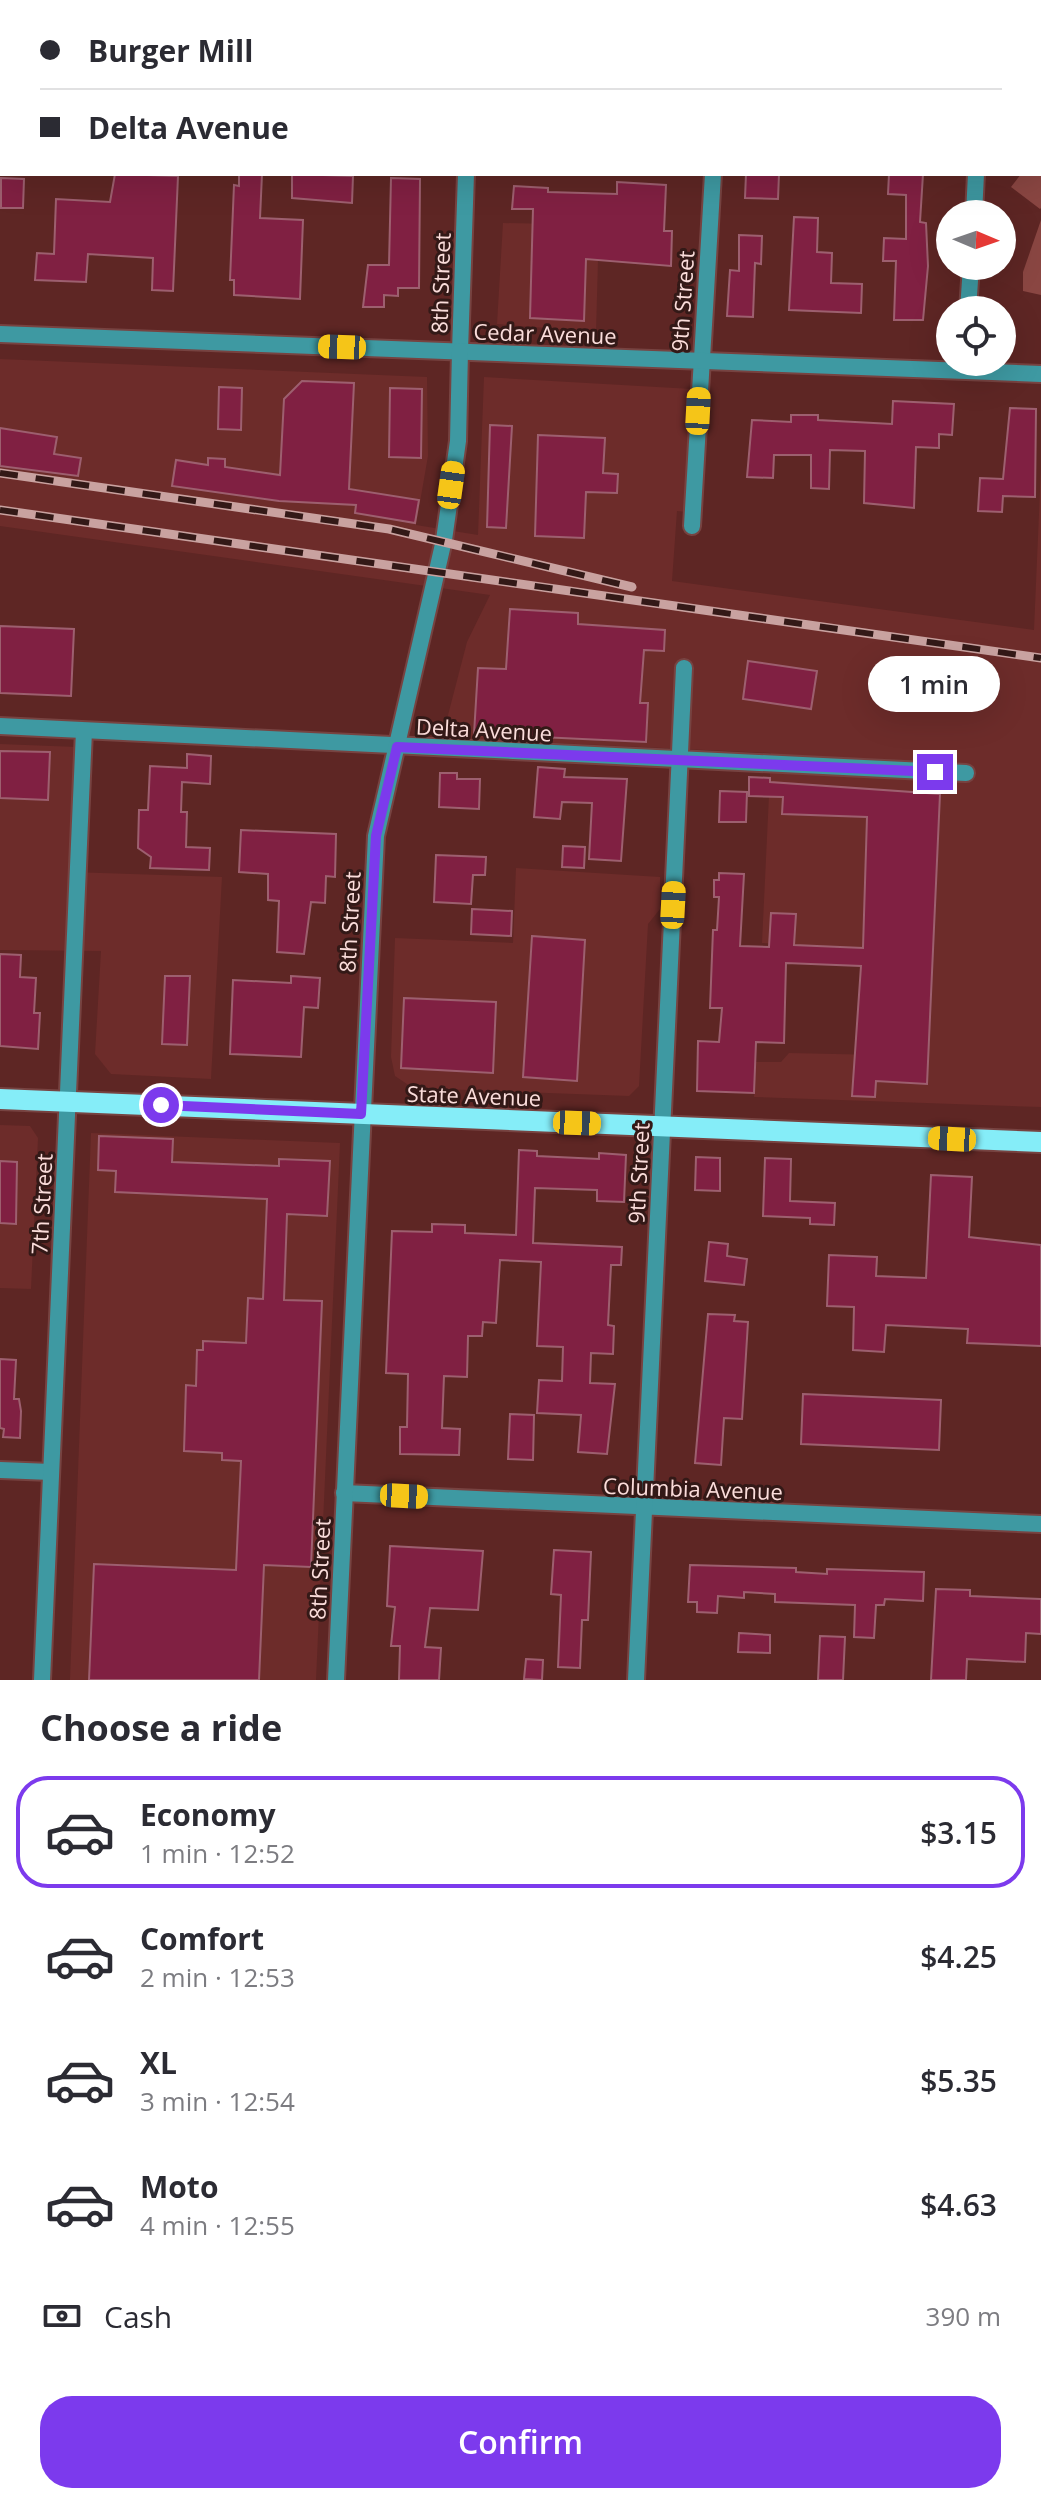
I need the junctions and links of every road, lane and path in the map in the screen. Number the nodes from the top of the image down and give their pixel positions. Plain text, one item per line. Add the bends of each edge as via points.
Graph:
1 (466, 176) edge
2 (713, 176) edge
3 (976, 176) edge
4 (975, 200) edge
5 (0, 334) edge
6 (460, 351) junction
7 (701, 361) junction
8 (936, 365) edge
9 (1016, 371) edge
10 (1041, 374) edge
11 (692, 526) dead end
12 (684, 668) dead end
13 (0, 726) edge
14 (84, 731) junction
15 (397, 747) junction
16 (680, 760) junction
17 (966, 773) dead end
18 (0, 1099) edge
19 (67, 1101) junction
20 (361, 1114) junction
21 (662, 1127) junction
22 (1041, 1142) edge
23 (0, 1470) edge
24 (51, 1472) junction
25 (344, 1493) junction
26 (644, 1509) junction
27 (1041, 1524) edge
28 (42, 1680) edge
29 (336, 1680) edge
30 (636, 1680) edge

1 - 6 street, 8th Street
2 - 7 street, 9th Street
3 - 4 street
5 - 6 street, Cedar Avenue
6 - 7 street, Cedar Avenue
6 - 15 street, 8th Street via 458,441 444,540
7 - 8 street, Cedar Avenue
7 - 11 street, 9th Street
9 - 10 street, Cedar Avenue
12 - 16 street, 9th Street
13 - 14 street, Delta Avenue
14 - 15 street, Delta Avenue
14 - 19 street, 7th Street
15 - 16 street, Delta Avenue
15 - 20 street, 8th Street via 376,836
16 - 17 street, Delta Avenue
16 - 21 street, 9th Street
18 - 19 main road, State Avenue
19 - 20 main road, State Avenue
19 - 24 street, 7th Street
20 - 21 main road, State Avenue
20 - 25 street, 8th Street
21 - 22 main road, State Avenue
21 - 26 street, 9th Street
23 - 24 street
24 - 28 street, 7th Street
25 - 26 street, Columbia Avenue
25 - 29 street, 8th Street
26 - 27 street, Columbia Avenue
26 - 30 street, 9th Street

